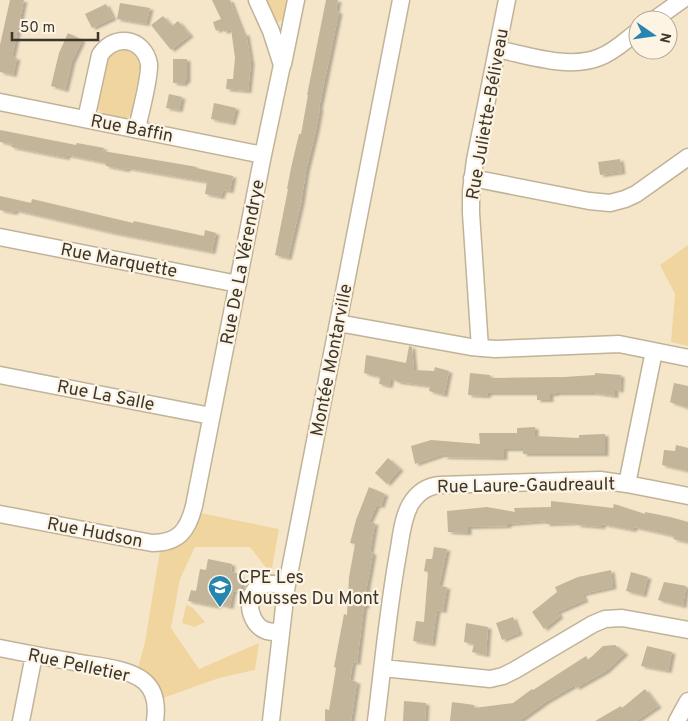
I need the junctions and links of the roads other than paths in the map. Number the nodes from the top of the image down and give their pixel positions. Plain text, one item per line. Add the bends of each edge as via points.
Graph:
1 (257, 0) edge
2 (296, 0) edge
3 (401, 0) edge
4 (507, 0) edge
5 (682, 0) edge
6 (668, 10) edge
7 (628, 38) edge
8 (497, 49) junction
9 (282, 65) junction
10 (0, 102) edge
11 (86, 119) junction
12 (137, 129) junction
13 (263, 155) junction
14 (688, 157) edge
15 (472, 178) junction
16 (0, 237) edge
17 (238, 284) junction
18 (338, 323) junction
19 (480, 348) junction
20 (654, 351) junction
21 (688, 358) edge
22 (0, 375) edge
23 (211, 416) junction
24 (627, 484) junction
25 (688, 496) edge
26 (0, 514) edge
27 (186, 528) joint
28 (286, 586) junction
29 (688, 630) edge
30 (280, 632) junction
31 (0, 648) edge
32 (34, 655) junction
33 (383, 668) junction
34 (688, 701) edge
35 (21, 721) edge
36 (155, 721) edge
37 (270, 721) edge
38 (376, 721) edge
39 (677, 721) edge

1 - 9 street, Rue De La Vérendrye
2 - 9 street
3 - 18 street, Montée Montarville
4 - 8 street, Rue Juliette-Béliveau
5 - 6 street
7 - 8 street via 603,56 584,62 565,62
8 - 15 street, Rue Juliette-Béliveau
9 - 13 street, Rue De La Vérendrye
10 - 11 street, Rue Baffin
11 - 12 street, Rue Baffin
11 - 12 street via 100,55 112,44 128,41 142,49 148,63
12 - 13 street, Rue Baffin
13 - 17 street, Rue De La Vérendrye
14 - 15 street via 633,196 610,203
15 - 19 street, Rue Juliette-Béliveau via 470,202
16 - 17 street, Rue Marquette
17 - 23 street, Rue De La Vérendrye
18 - 19 street
18 - 28 street, Montée Montarville
19 - 20 street via 614,344
20 - 21 street
20 - 24 street
22 - 23 street, Rue La Salle
23 - 27 street, Rue De La Vérendrye via 194,506
24 - 25 street, Rue Laure-Gaudreault
24 - 33 street, Rue Laure-Gaudreault via 590,480 452,484 432,486 421,492 405,520 391,594
26 - 27 street, Rue Hudson via 149,543 171,541
28 - 30 street, Montée Montarville
28 - 30 street via 261,585 253,594 250,605 251,616 261,628
29 - 33 street via 617,617 605,618 516,670 493,679
30 - 37 street, Montée Montarville
31 - 32 street, Rue Pelletier
32 - 35 street
32 - 36 street, Rue Pelletier via 122,672 141,679 154,696
33 - 38 street, Rue Laure-Gaudreault
34 - 39 street

